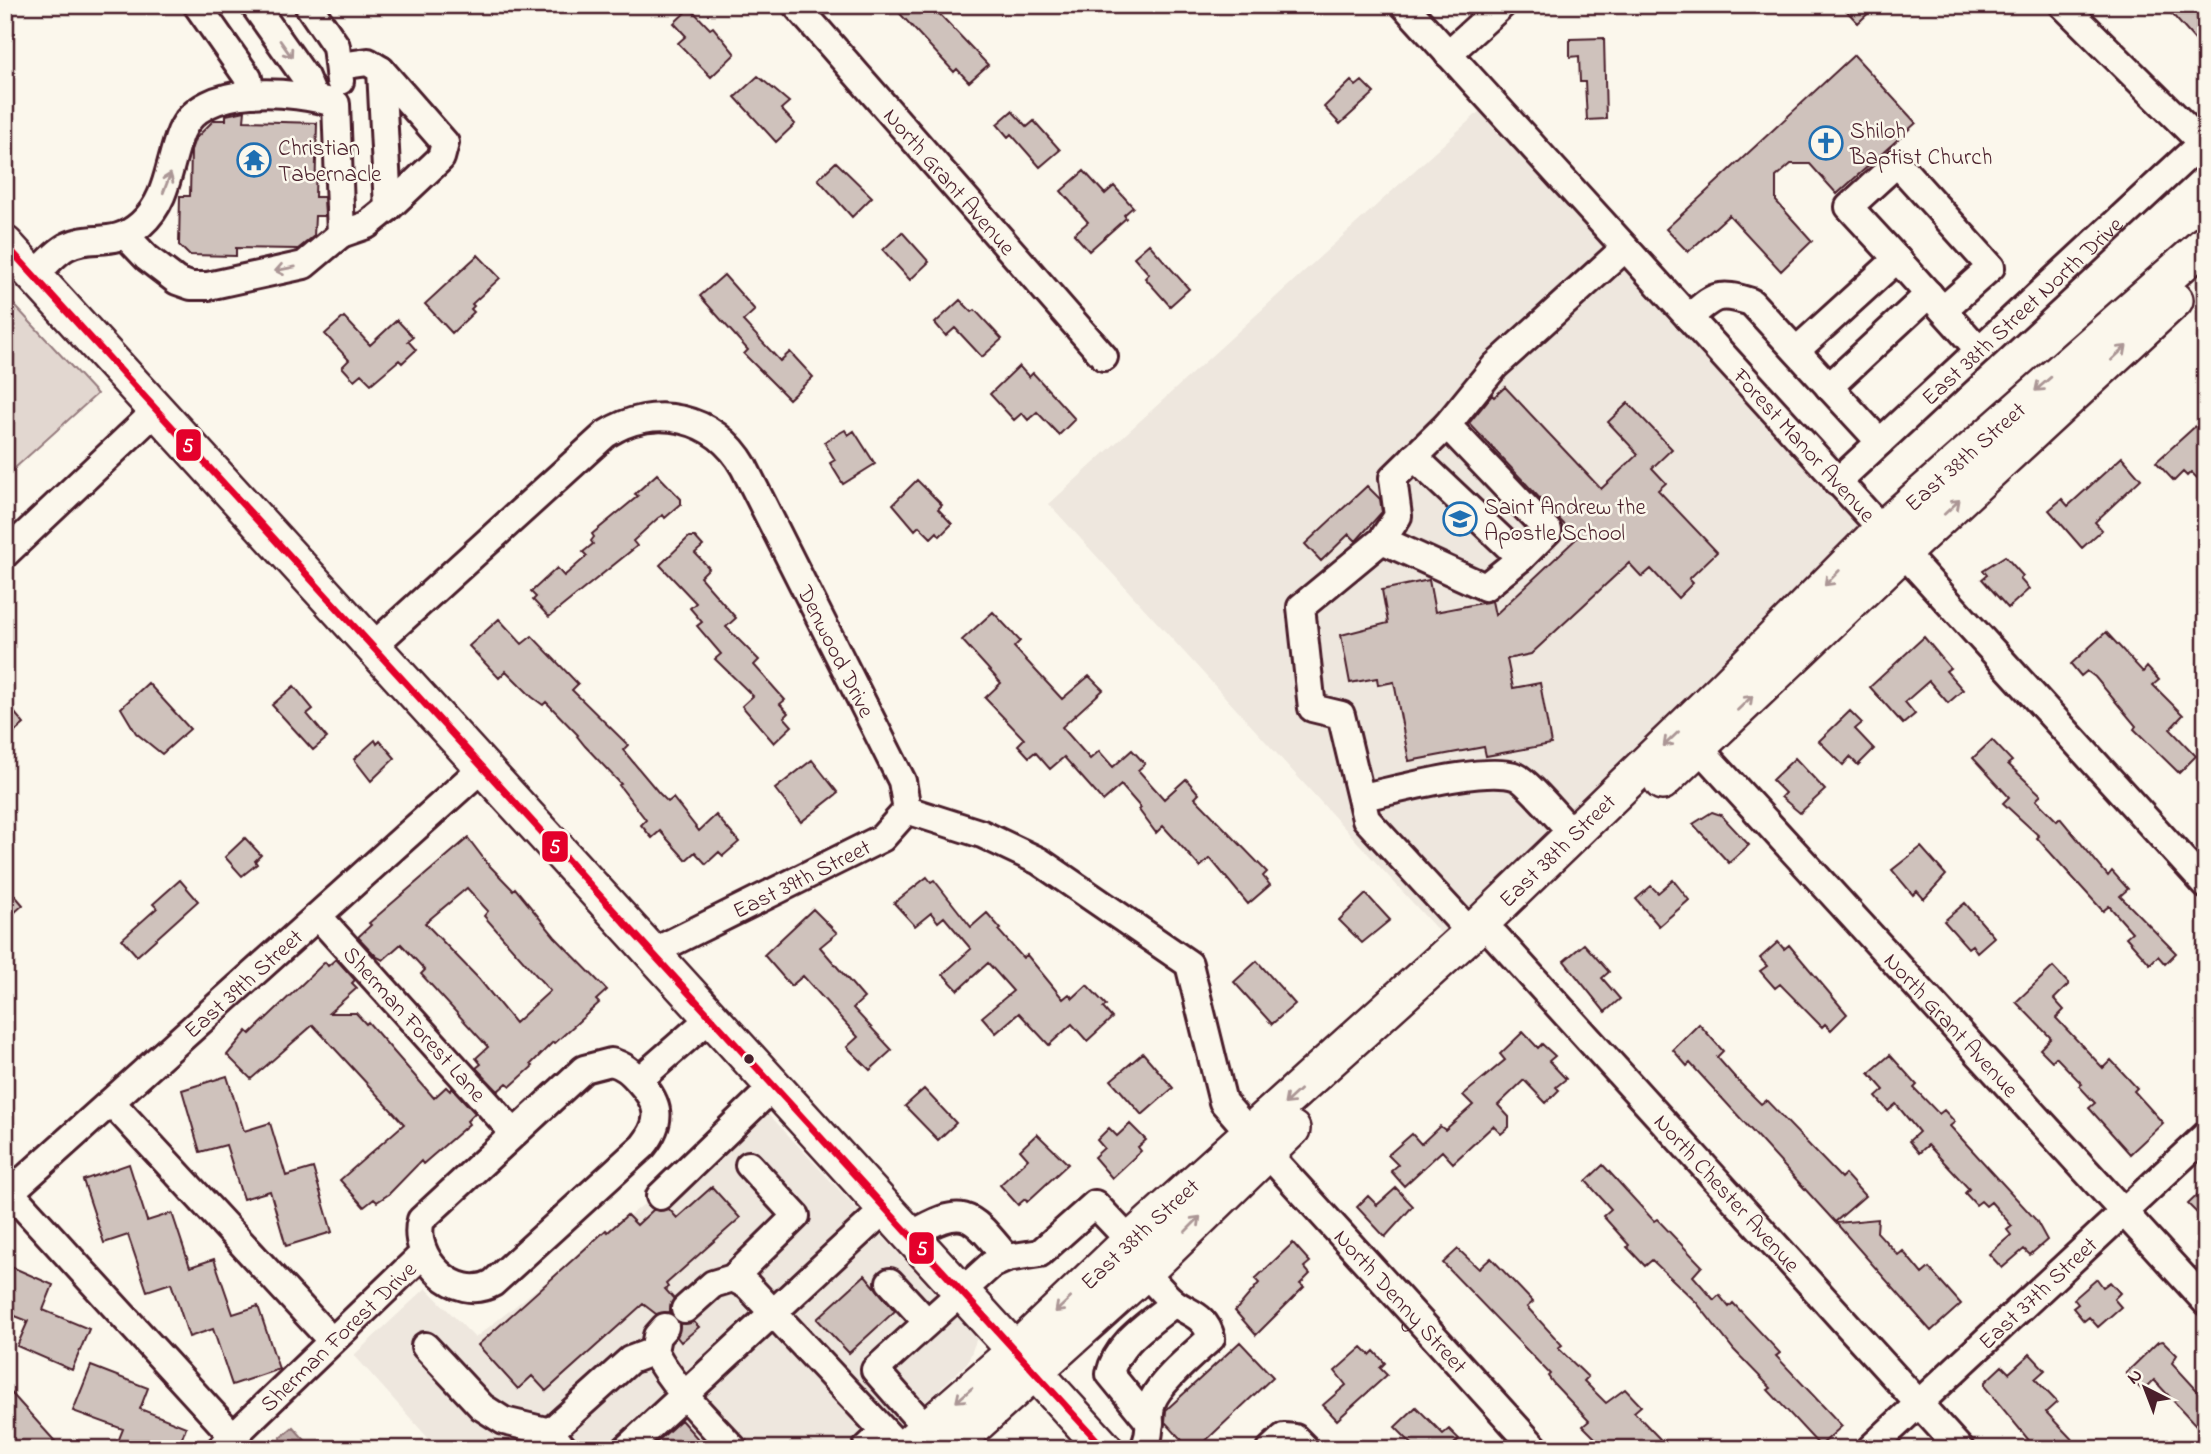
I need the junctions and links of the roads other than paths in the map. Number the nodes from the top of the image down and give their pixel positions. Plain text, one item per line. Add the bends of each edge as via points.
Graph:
1 (197, 5) edge
2 (254, 5) edge
3 (308, 5) edge
4 (796, 5) edge
5 (1404, 5) edge
6 (1502, 5) edge
7 (2063, 5) edge
8 (1448, 54) junction
9 (340, 66) junction
10 (380, 69) junction
11 (251, 94) junction
12 (325, 100) junction
13 (2204, 143) edge
14 (388, 208) junction
15 (341, 234) junction
16 (126, 236) junction
17 (2206, 243) edge
18 (5, 244) edge
19 (1625, 248) junction
20 (1897, 259) junction
21 (2206, 272) edge
22 (35, 276) junction
23 (1936, 302) junction
24 (1689, 318) junction
25 (1797, 350) junction
26 (1979, 350) junction
27 (1104, 357) dead end
28 (1829, 387) junction
29 (157, 410) junction
30 (1447, 425) junction
31 (1880, 442) junction
32 (1414, 457) junction
33 (1837, 482) junction
34 (1382, 540) junction
35 (1891, 542) junction
36 (5, 554) edge
37 (1521, 558) junction
38 (372, 646) junction
39 (1698, 747) junction
40 (482, 768) junction
41 (1363, 797) junction
42 (907, 810) junction
43 (1574, 834) junction
44 (2206, 885) edge
45 (318, 916) junction
46 (1483, 935) junction
47 (651, 953) junction
48 (710, 1018) junction
49 (639, 1080) junction
50 (774, 1086) junction
51 (111, 1102) junction
52 (514, 1133) junction
53 (2206, 1135) edge
54 (1259, 1143) junction
55 (750, 1166) dead end
56 (8, 1195) edge
57 (660, 1196) dead end
58 (886, 1208) junction
59 (2123, 1211) junction
60 (911, 1234) junction
61 (1130, 1241) junction
62 (423, 1254) junction
63 (1007, 1258) junction
64 (1145, 1272) junction
65 (733, 1278) junction
66 (890, 1282) dead end
67 (962, 1290) junction
68 (2206, 1302) edge
69 (1174, 1303) junction
70 (685, 1309) dead end
71 (773, 1313) junction
72 (927, 1322) junction
73 (331, 1340) junction
74 (425, 1346) dead end
75 (1026, 1361) junction
76 (684, 1395) junction
77 (1919, 1403) junction
78 (1150, 1423) junction
79 (556, 1440) edge
80 (227, 1442) edge
81 (905, 1442) edge
82 (626, 1449) edge
83 (734, 1449) edge
84 (1105, 1449) edge
85 (1143, 1449) edge
86 (1271, 1449) edge
87 (1306, 1449) edge
88 (1536, 1449) edge
89 (1870, 1449) edge
90 (1960, 1449) edge

1 - 11 street via 248,78
2 -> 12 street
3 - 9 street via 336,46
4 - 27 street, North Grant Avenue
5 - 8 street, Forest Manor Avenue
6 - 8 street
7 - 13 street
8 - 19 street, Forest Manor Avenue
9 - 10 street via 368,62
9 - 12 street
10 - 14 street
10 - 14 street via 444,143 441,158
11 - 12 street
16 -> 11 street via 157,205 190,114 204,104
12 - 15 street
13 - 26 street, East 38th Street North Drive
14 - 15 street via 367,225
15 -> 16 street via 304,265 208,286 177,281
16 - 22 street via 67,246
17 -> 35 main road, East 38th Street
18 - 22 main road
19 - 24 street, Forest Manor Avenue
19 - 30 street via 1496,366
20 - 23 street
20 - 23 street via 1849,208 1897,163 1991,267
20 - 25 street
35 -> 21 main road, East 38th Street
22 - 29 main road
23 - 26 street
23 - 28 street
24 - 25 street via 1712,299 1726,294 1737,297 1751,302
24 - 33 street, Forest Manor Avenue
25 - 28 street
26 - 31 street, East 38th Street North Drive
28 - 31 street
29 - 36 street
29 - 38 main road
30 - 32 street
30 - 37 street via 1548,531
31 - 33 street, East 38th Street North Drive
32 - 34 street via 1393,478 1398,516
32 - 37 street
33 - 35 street, Forest Manor Avenue
34 - 37 street via 1485,587
34 - 41 street, North Chester Avenue via 1301,607 1312,708 1341,715
39 -> 35 main road, East 38th Street
35 -> 43 main road, East 38th Street
35 - 44 street, Forest Manor Avenue
38 - 40 main road
38 - 42 street, Denwood Drive via 606,434 650,417 687,420 712,432 739,459 902,781
39 - 46 main road, East 38th Street
39 - 59 street, North Grant Avenue
40 - 45 street, East 39th Street
40 - 47 main road
41 - 43 street via 1493,774 1518,778
41 - 46 street, North Chester Avenue via 1366,819
42 - 47 street, East 39th Street via 881,838
42 - 54 street via 964,827 1039,861 1189,964 1223,1102
43 - 46 main road, East 38th Street
45 - 51 street, East 39th Street
45 - 52 street, Sherman Forest Lane
46 - 54 main road, East 38th Street
46 - 77 street, North Chester Avenue
47 - 48 main road
48 - 49 street
48 - 50 main road
49 - 52 street, Sherman Forest Drive via 621,1064 597,1063 584,1069
49 - 62 street, Sherman Forest Drive via 656,1106 652,1134 494,1283 475,1289 462,1287 442,1275
50 - 57 street
50 - 58 main road
51 - 56 street, East 39th Street
51 - 73 street
52 - 62 street, Sherman Forest Drive via 421,1220 418,1233
53 - 59 street, East 37th Street
54 - 61 main road, East 38th Street
64 -> 54 main road, East 38th Street
54 - 88 street, North Denny Street
55 - 65 street via 796,1216
56 - 80 street
58 - 60 main road
58 - 71 street
59 - 68 street, North Grant Avenue
59 - 77 street, East 37th Street
60 - 63 street via 943,1217 958,1215 985,1231
60 - 67 main road
61 - 63 street via 1095,1204 1040,1253
61 -> 75 main road, East 38th Street
62 - 73 street, Sherman Forest Drive
63 - 67 street via 990,1265
64 - 69 street
64 - 75 main road, East 38th Street
65 - 70 street via 713,1284
65 - 71 street via 748,1286
66 - 72 street
67 - 72 street
67 - 75 main road
69 - 78 street via 1124,1345 1110,1374
69 - 78 street via 1196,1313 1211,1338 1158,1391
71 - 76 street
71 - 81 street
72 - 81 street via 875,1370
73 - 80 street, Sherman Forest Drive
74 - 79 street via 482,1407 504,1421
75 - 81 main road, East 38th Street
75 - 84 main road
76 - 79 street via 659,1339 630,1360
76 - 82 street
76 - 83 street
77 - 89 street, East 37th Street
77 - 90 street, North Chester Avenue
78 - 85 street
86 - 87 street via 1284,1437 1295,1438

